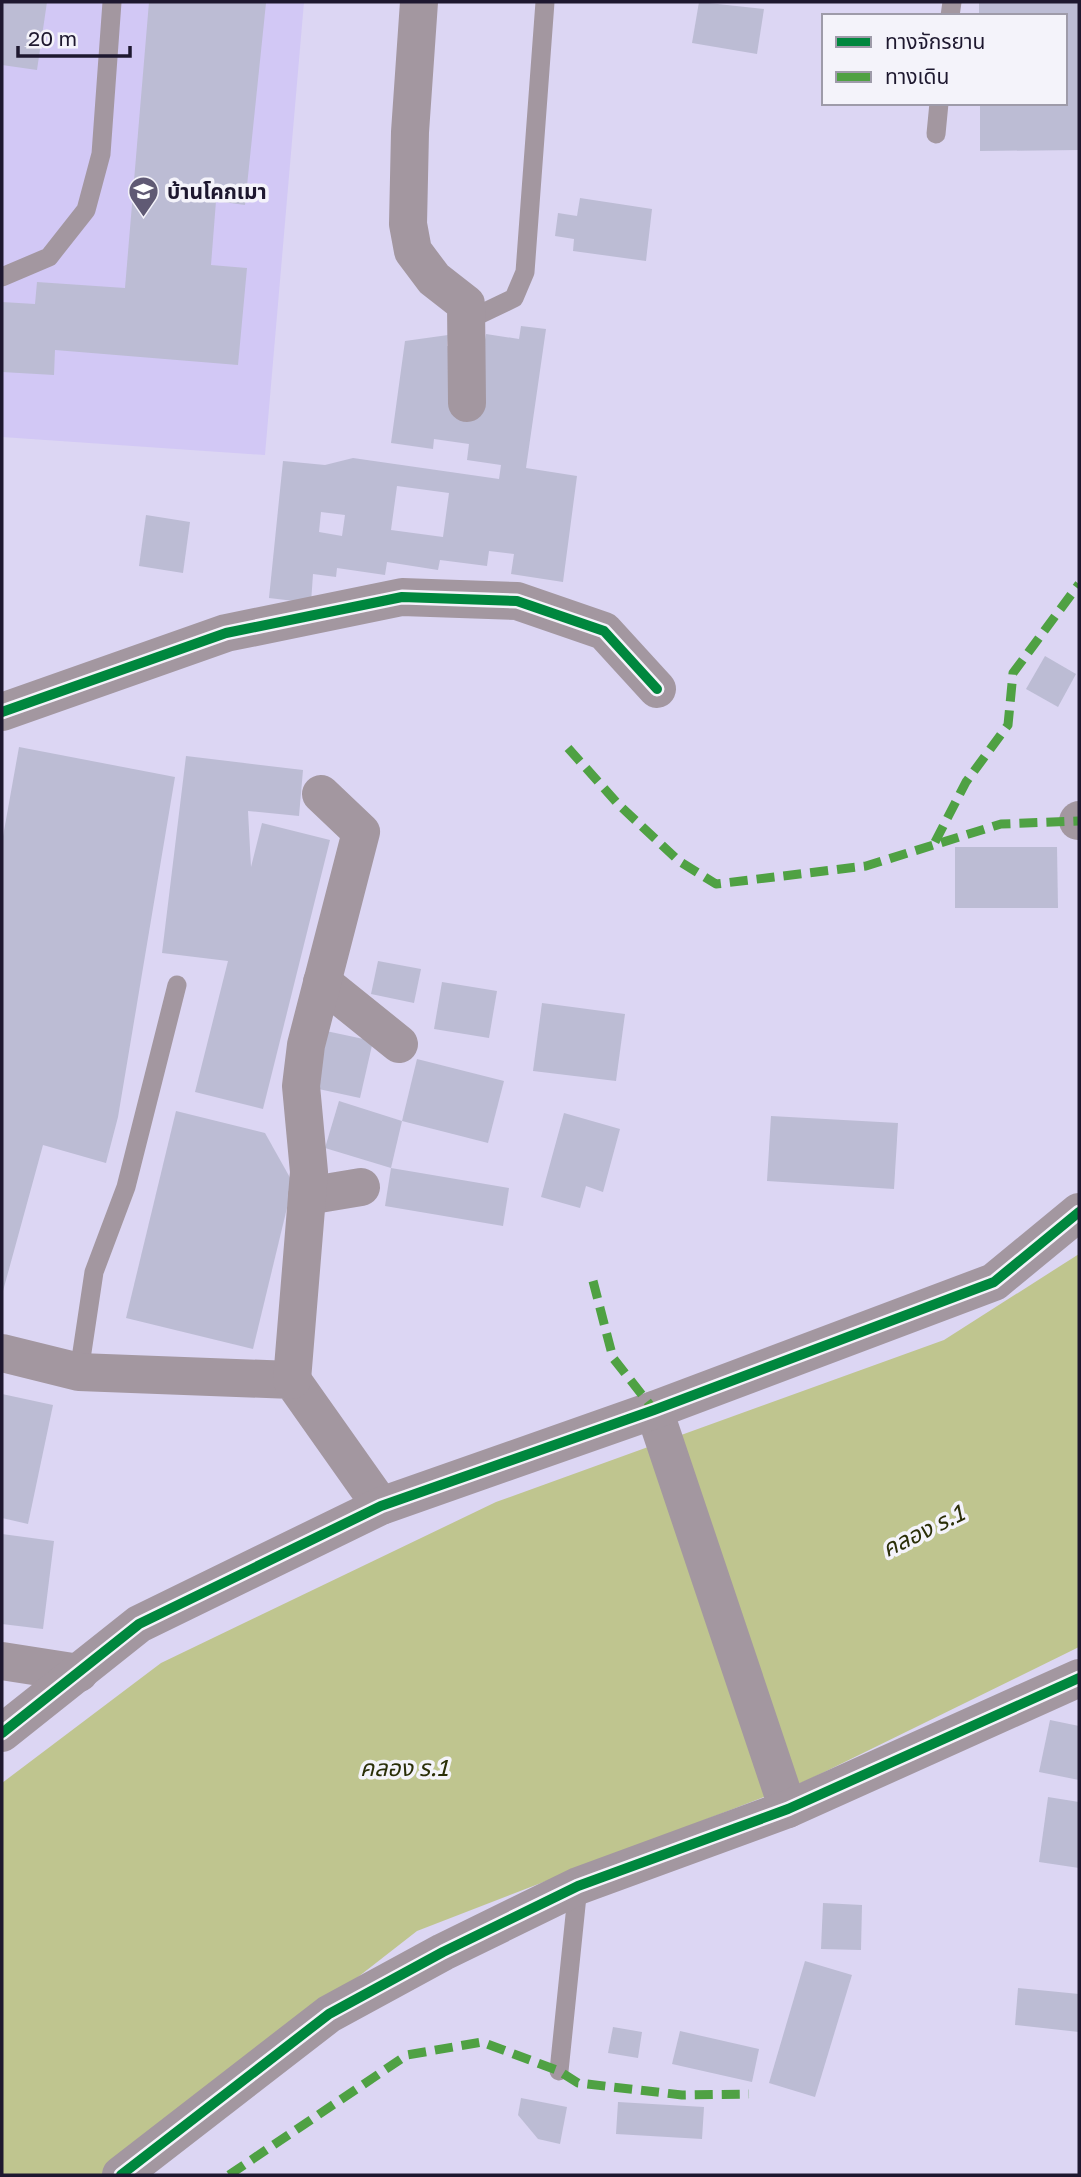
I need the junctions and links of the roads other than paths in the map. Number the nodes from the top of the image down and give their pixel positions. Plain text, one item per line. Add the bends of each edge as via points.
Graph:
1 (113, 2) edge
2 (419, 2) edge
3 (545, 2) edge
4 (939, 105) edge
5 (936, 134) dead end
6 (2, 277) edge
7 (466, 321) junction
8 (467, 403) dead end
9 (657, 689) dead end
10 (2, 712) edge
11 (321, 794) dead end
12 (323, 982) junction
13 (177, 985) dead end
14 (399, 1044) dead end
15 (361, 1187) dead end
16 (307, 1196) junction
17 (1079, 1212) edge
18 (2, 1353) edge
19 (79, 1372) junction
20 (292, 1380) junction
21 (654, 1410) junction
22 (382, 1506) junction
23 (2, 1661) edge
24 (79, 1673) junction
25 (1079, 1678) edge
26 (2, 1733) edge
27 (788, 1809) junction
28 (578, 1886) junction
29 (559, 2071) dead end
30 (121, 2175) edge

1 - 6 lane via 101,154 86,209 49,257
2 - 7 street via 408,224 413,251 434,279 466,304
3 - 7 lane via 525,272 513,298
4 - 5 lane
7 - 8 street
9 - 10 street via 604,631 517,601 402,597 226,633
11 - 12 street via 361,832
12 - 14 street
12 - 16 street via 306,1045 301,1086
13 - 19 lane via 126,1187 94,1272
15 - 16 street
16 - 20 street
17 - 21 street via 994,1282
18 - 19 street
19 - 20 street
20 - 22 street
21 - 22 street
21 - 27 street
22 - 24 street via 139,1624
23 - 24 street
24 - 26 street
25 - 27 street
27 - 28 street
28 - 29 lane
28 - 30 street via 329,2014

